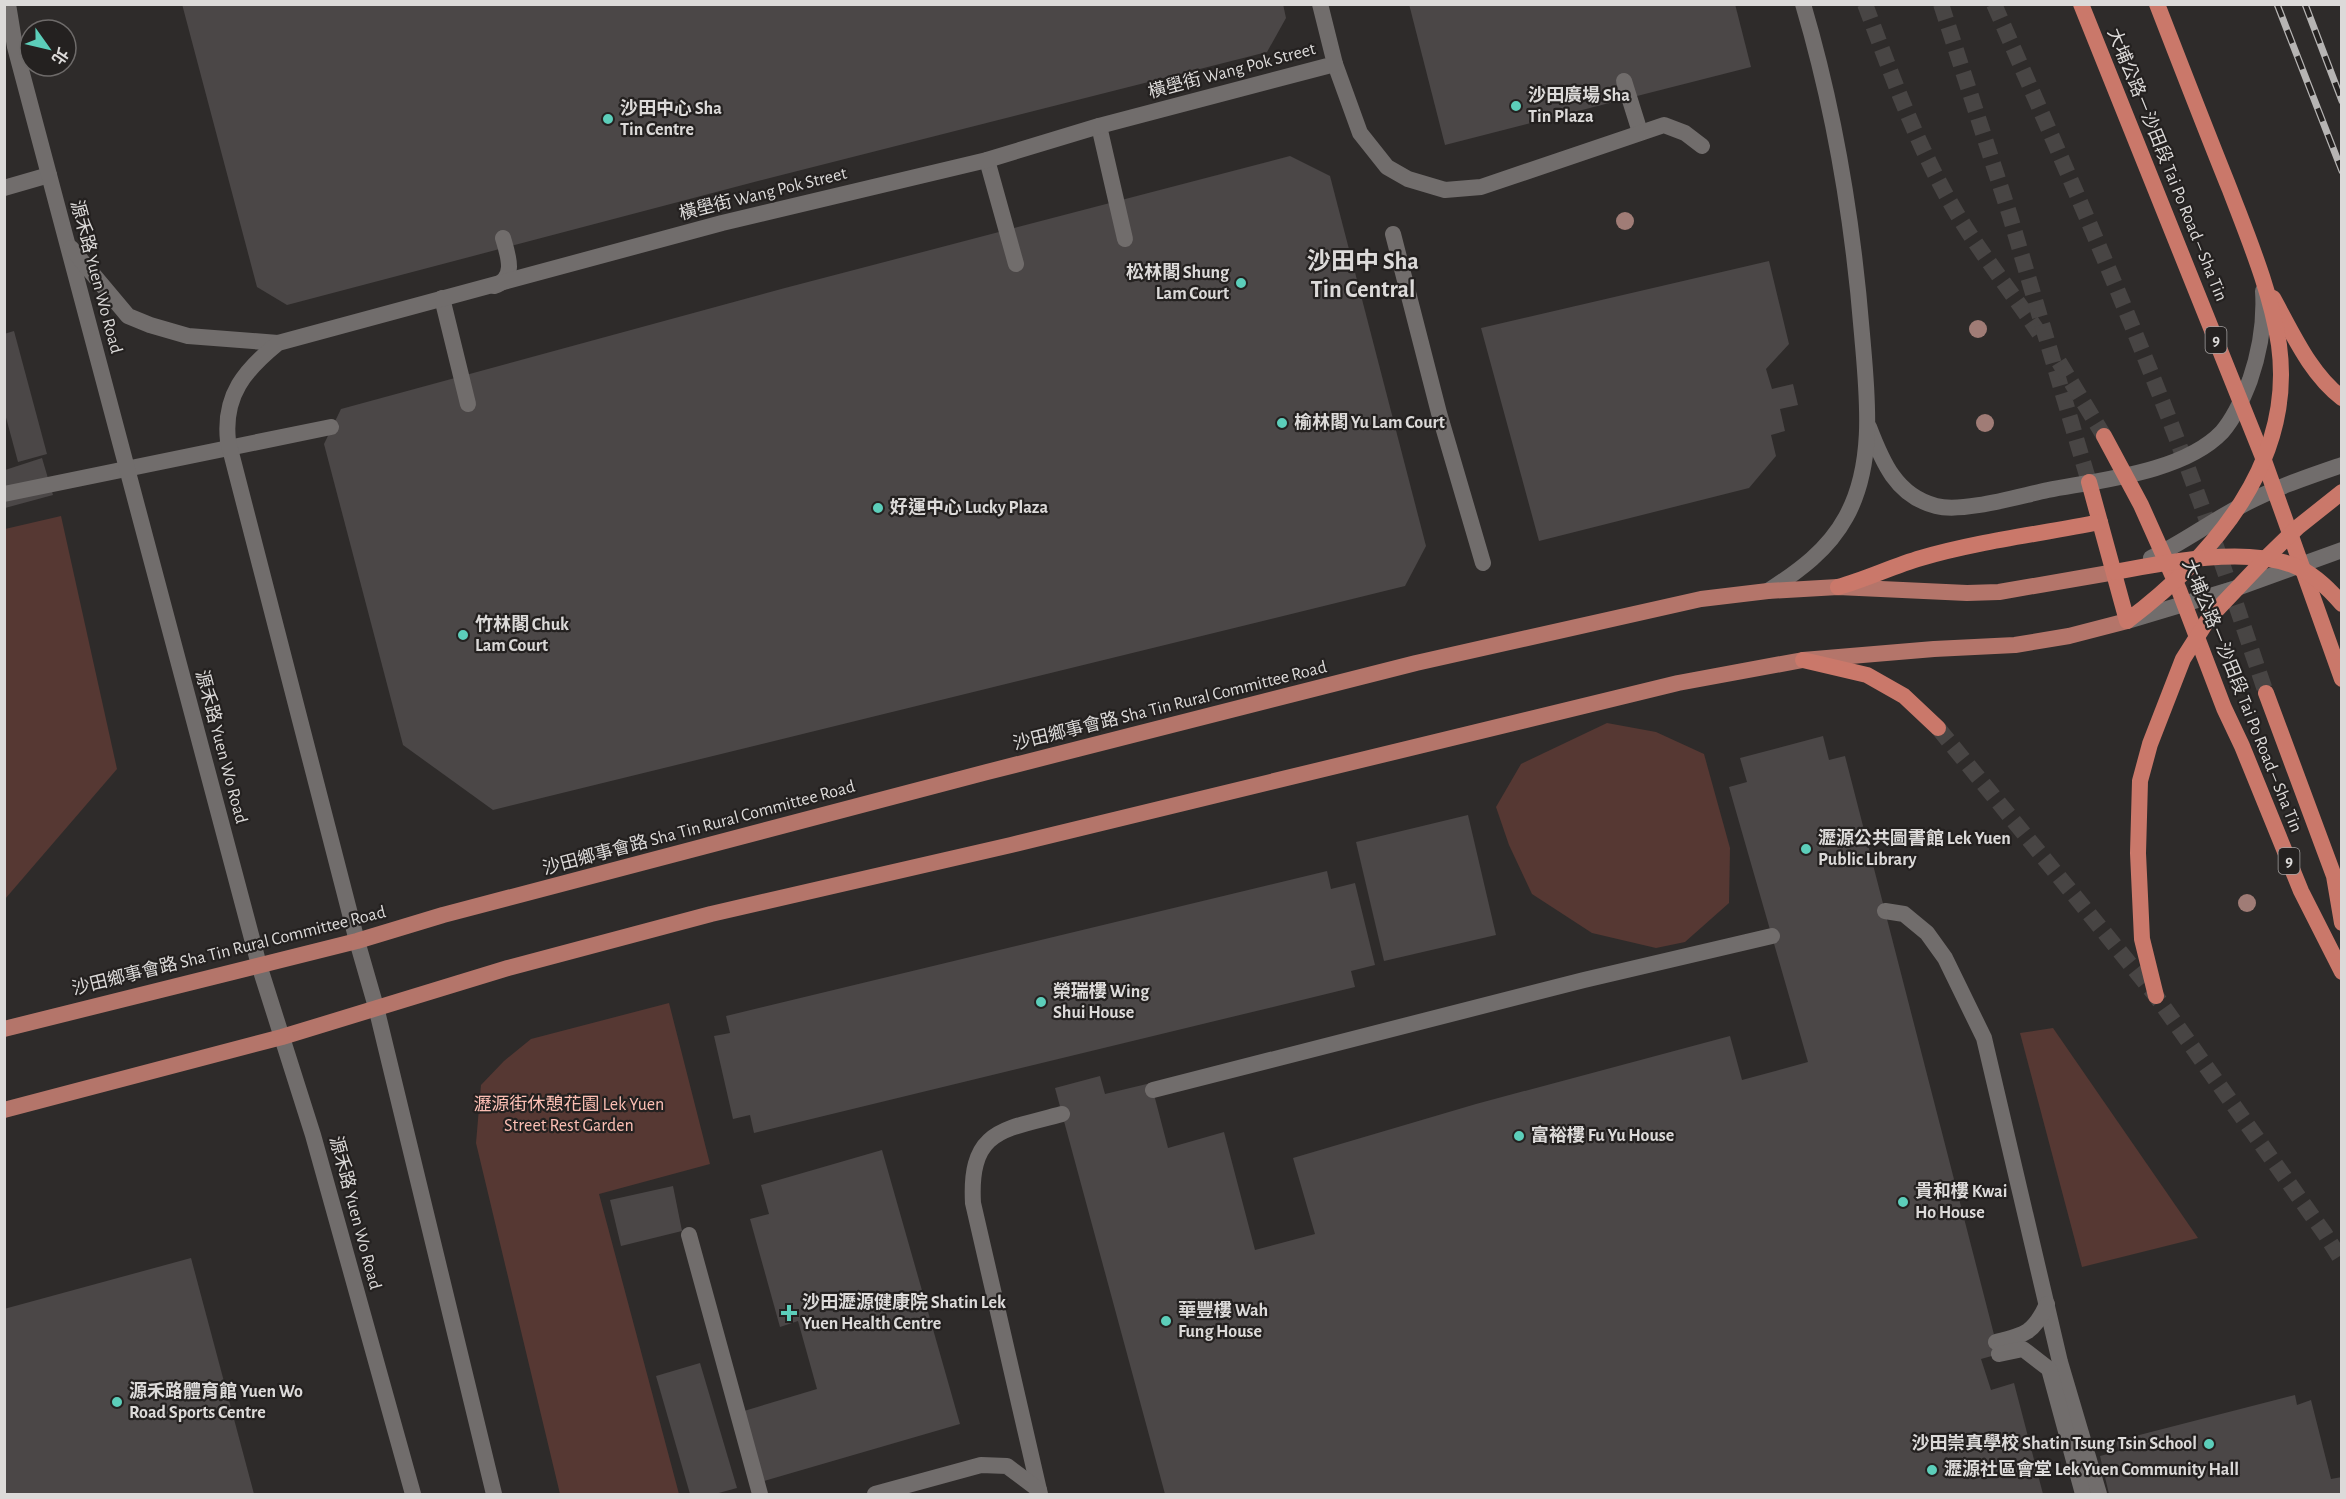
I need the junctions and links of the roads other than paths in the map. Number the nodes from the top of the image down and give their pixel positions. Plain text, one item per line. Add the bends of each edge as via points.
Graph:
1 (8, 4) edge
2 (1320, 4) edge
3 (1803, 4) edge
4 (2081, 4) edge
5 (2157, 4) edge
6 (1335, 64) junction
7 (1624, 81) dead end
8 (1099, 126) junction
9 (1640, 132) junction
10 (1702, 147) dead end
11 (987, 160) junction
12 (49, 175) junction
13 (4, 188) edge
14 (1393, 234) dead end
15 (503, 238) dead end
16 (1125, 239) dead end
17 (67, 243) junction
18 (1016, 264) dead end
19 (2263, 279) junction
20 (478, 290) junction
21 (442, 298) junction
22 (278, 343) junction
23 (2342, 398) edge
24 (468, 404) dead end
25 (1866, 420) junction
26 (331, 427) dead end
27 (2104, 436) tunnel mouth
28 (2342, 465) edge
29 (2089, 482) junction
30 (2342, 492) edge
31 (4, 494) edge
32 (2239, 507) junction
33 (2100, 522) junction
34 (2342, 550) edge
35 (2266, 558) junction
36 (2199, 559) junction
37 (1483, 563) dead end
38 (2297, 567) junction
39 (2115, 572) junction
40 (1838, 587) junction
41 (2237, 588) junction
42 (1768, 591) junction
43 (2342, 604) edge
44 (2127, 621) junction
45 (1803, 660) junction
46 (2342, 679) edge
47 (2266, 693) tunnel mouth
48 (1938, 728) tunnel mouth
49 (1885, 911) dead end
50 (2342, 923) edge
51 (1772, 936) dead end
52 (357, 941) junction
53 (259, 965) junction
54 (2342, 972) edge
55 (2156, 996) dead end
56 (376, 1007) junction
57 (4, 1029) edge
58 (282, 1037) junction
59 (1153, 1090) dead end
60 (4, 1110) edge
61 (1062, 1114) dead end
62 (689, 1234) dead end
63 (2047, 1304) junction
64 (1040, 1492) edge
65 (413, 1494) edge
66 (494, 1494) edge
67 (760, 1494) edge
68 (875, 1494) edge
69 (2083, 1494) edge
70 (2099, 1494) edge

1 - 12 main road, 源禾路 Yuen Wo Road
2 - 6 main road
3 - 25 main road via 1842,163 1859,296
4 - 46 highway, 大埔公路－沙田段 Tai Po Road – Sha Tin / 9 via 2262,455
5 - 19 highway
6 - 8 main road, 橫壆街 Wang Pok Street
6 - 9 main road via 1360,133 1387,167 1445,190 1481,187
7 - 9 main road
8 - 11 main road, 橫壆街 Wang Pok Street
8 - 16 main road
9 - 10 main road via 1664,125 1685,133
11 - 18 main road
11 - 20 main road, 橫壆街 Wang Pok Street via 722,223
12 - 13 main road
12 - 17 main road, 源禾路 Yuen Wo Road
14 - 37 main road
15 - 20 main road via 510,261 508,273 501,283
17 - 22 main road via 128,316 188,336
17 - 53 main road, 源禾路 Yuen Wo Road
19 - 23 highway via 2304,354 2331,390
19 - 29 main road via 2265,309 2256,362 2235,414 2221,432 2178,461
19 - 32 highway via 2279,346 2281,384 2268,448
20 - 21 main road, 橫壆街 Wang Pok Street
21 - 22 main road, 橫壆街 Wang Pok Street
21 - 24 main road
22 - 52 main road, 橫壆街 Wang Pok Street via 254,363 239,384 229,405 228,441
25 - 29 main road via 1882,461 1898,485 1936,506 1960,507
25 - 42 main road via 1864,466 1847,516 1829,543 1803,568
26 - 31 main road
27 - 54 highway, 大埔公路－沙田段 Tai Po Road – Sha Tin / 9 via 2141,505 2179,590 2301,891
28 - 32 main road, 沙田鄉事會路 Sha Tin Rural Committee Road
29 - 33 highway
30 - 35 highway
32 - 36 highway
32 - 39 main road, 沙田鄉事會路 Sha Tin Rural Committee Road via 2173,548
33 - 39 highway
33 - 40 highway via 1952,550
34 - 38 main road
35 - 36 highway
35 - 38 highway
35 - 41 highway
36 - 39 highway
36 - 44 highway via 2160,597
38 - 41 main road
38 - 43 highway
39 - 40 main road, 沙田鄉事會路 Sha Tin Rural Committee Road via 1999,592
39 - 44 highway
40 - 42 main road, 沙田鄉事會路 Sha Tin Rural Committee Road
41 - 44 main road
41 - 55 highway via 2209,618 2183,659 2140,781 2142,939
42 - 52 main road, 沙田鄉事會路 Sha Tin Rural Committee Road via 1701,598 1416,663 952,781 442,915
44 - 45 main road via 2015,645
45 - 48 highway via 1867,675 1904,696
45 - 56 main road via 1678,683 711,914
47 - 50 highway, 大埔公路－沙田段 Tai Po Road – Sha Tin / 9 via 2334,876
49 - 63 main road via 1904,914 1928,933 1945,958 1984,1038
51 - 59 main road via 1494,1002
52 - 53 main road, 沙田鄉事會路 Sha Tin Rural Committee Road
52 - 56 main road
53 - 57 main road, 沙田鄉事會路 Sha Tin Rural Committee Road
53 - 58 main road, 源禾路 Yuen Wo Road
56 - 58 main road
56 - 66 main road
58 - 60 main road
58 - 65 main road, 源禾路 Yuen Wo Road
61 - 64 main road via 1000,1131 980,1150 972,1178 973,1203
62 - 67 main road
63 - 69 main road via 2038,1323 1997,1348 2023,1349 2049,1369
63 - 70 main road
64 - 68 main road via 1007,1466 981,1465

